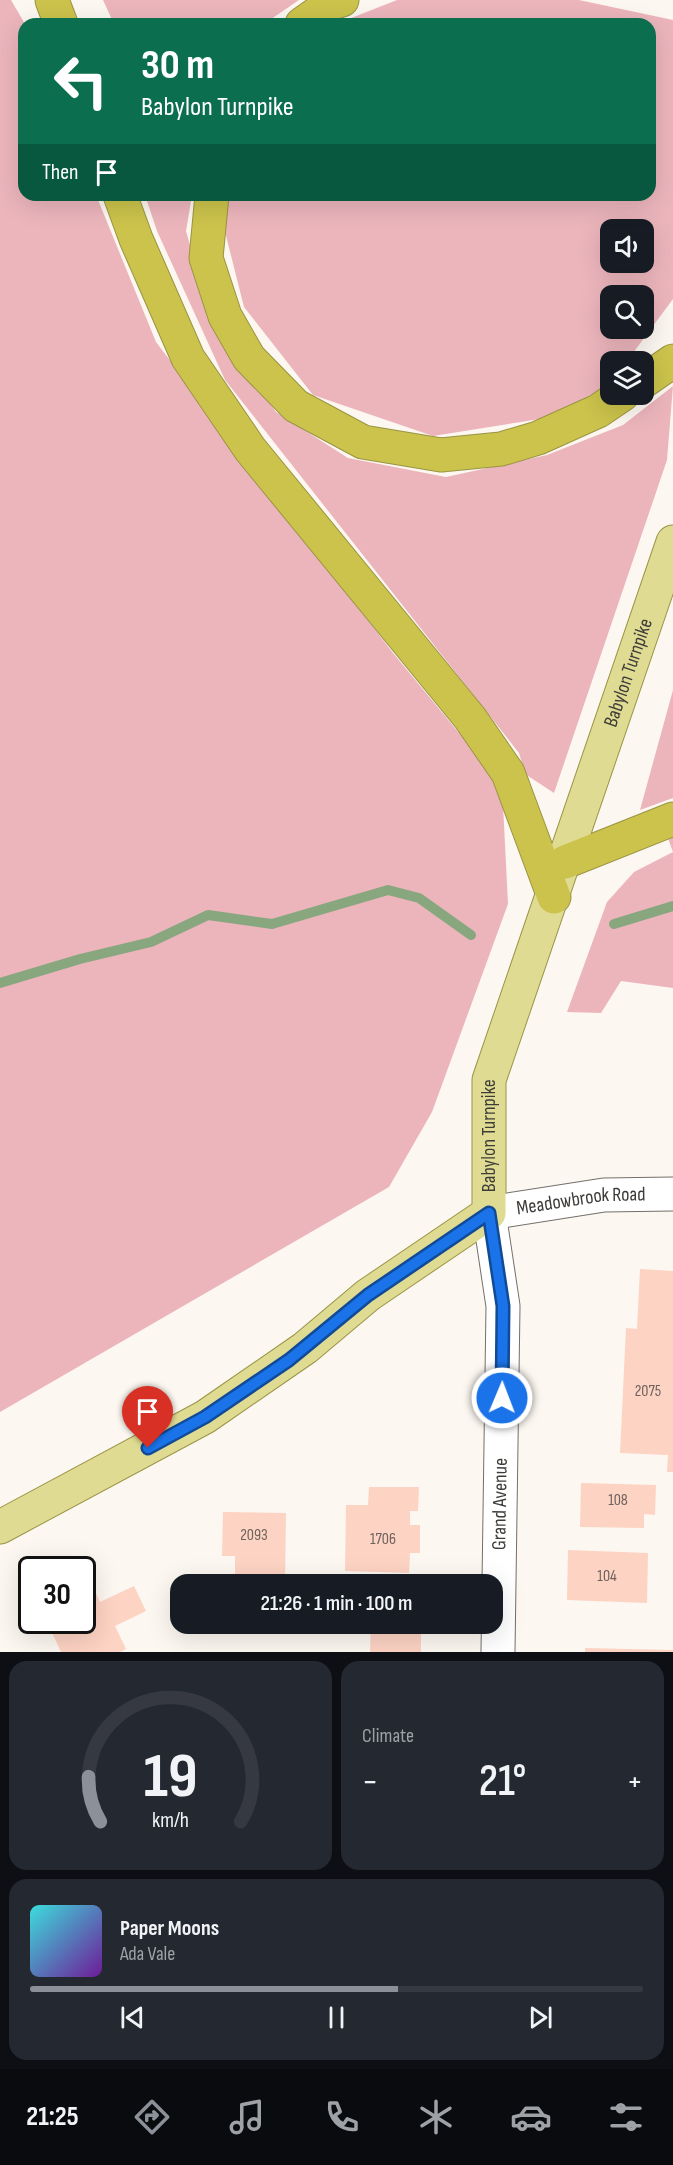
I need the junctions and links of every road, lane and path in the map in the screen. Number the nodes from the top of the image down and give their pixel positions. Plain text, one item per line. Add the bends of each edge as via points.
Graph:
1 (52, 0) edge
2 (342, 0) edge
3 (59, 18) edge
4 (311, 18) edge
5 (122, 201) edge
6 (211, 201) edge
7 (673, 361) edge
8 (654, 374) edge
9 (607, 405) edge
10 (673, 542) edge
11 (673, 819) edge
12 (565, 862) junction
13 (554, 897) junction
14 (673, 1194) edge
15 (489, 1213) junction
16 (0, 1527) edge
17 (498, 1652) edge

1 - 3 highway
2 - 4 highway
5 - 13 highway via 188,358 250,449 470,718 507,773
6 - 9 highway via 206,258 225,316 249,358 296,406 363,442 441,455 501,449 538,438
7 - 8 highway
10 - 12 main road, Babylon Turnpike
11 - 12 highway
12 - 13 main road, Babylon Turnpike
13 - 15 main road, Babylon Turnpike via 489,1080
14 - 15 street, Meadowbrook Road via 604,1195
15 - 16 main road, Babylon Turnpike via 368,1295 305,1348 205,1417
15 - 17 street, Grand Avenue via 503,1306

